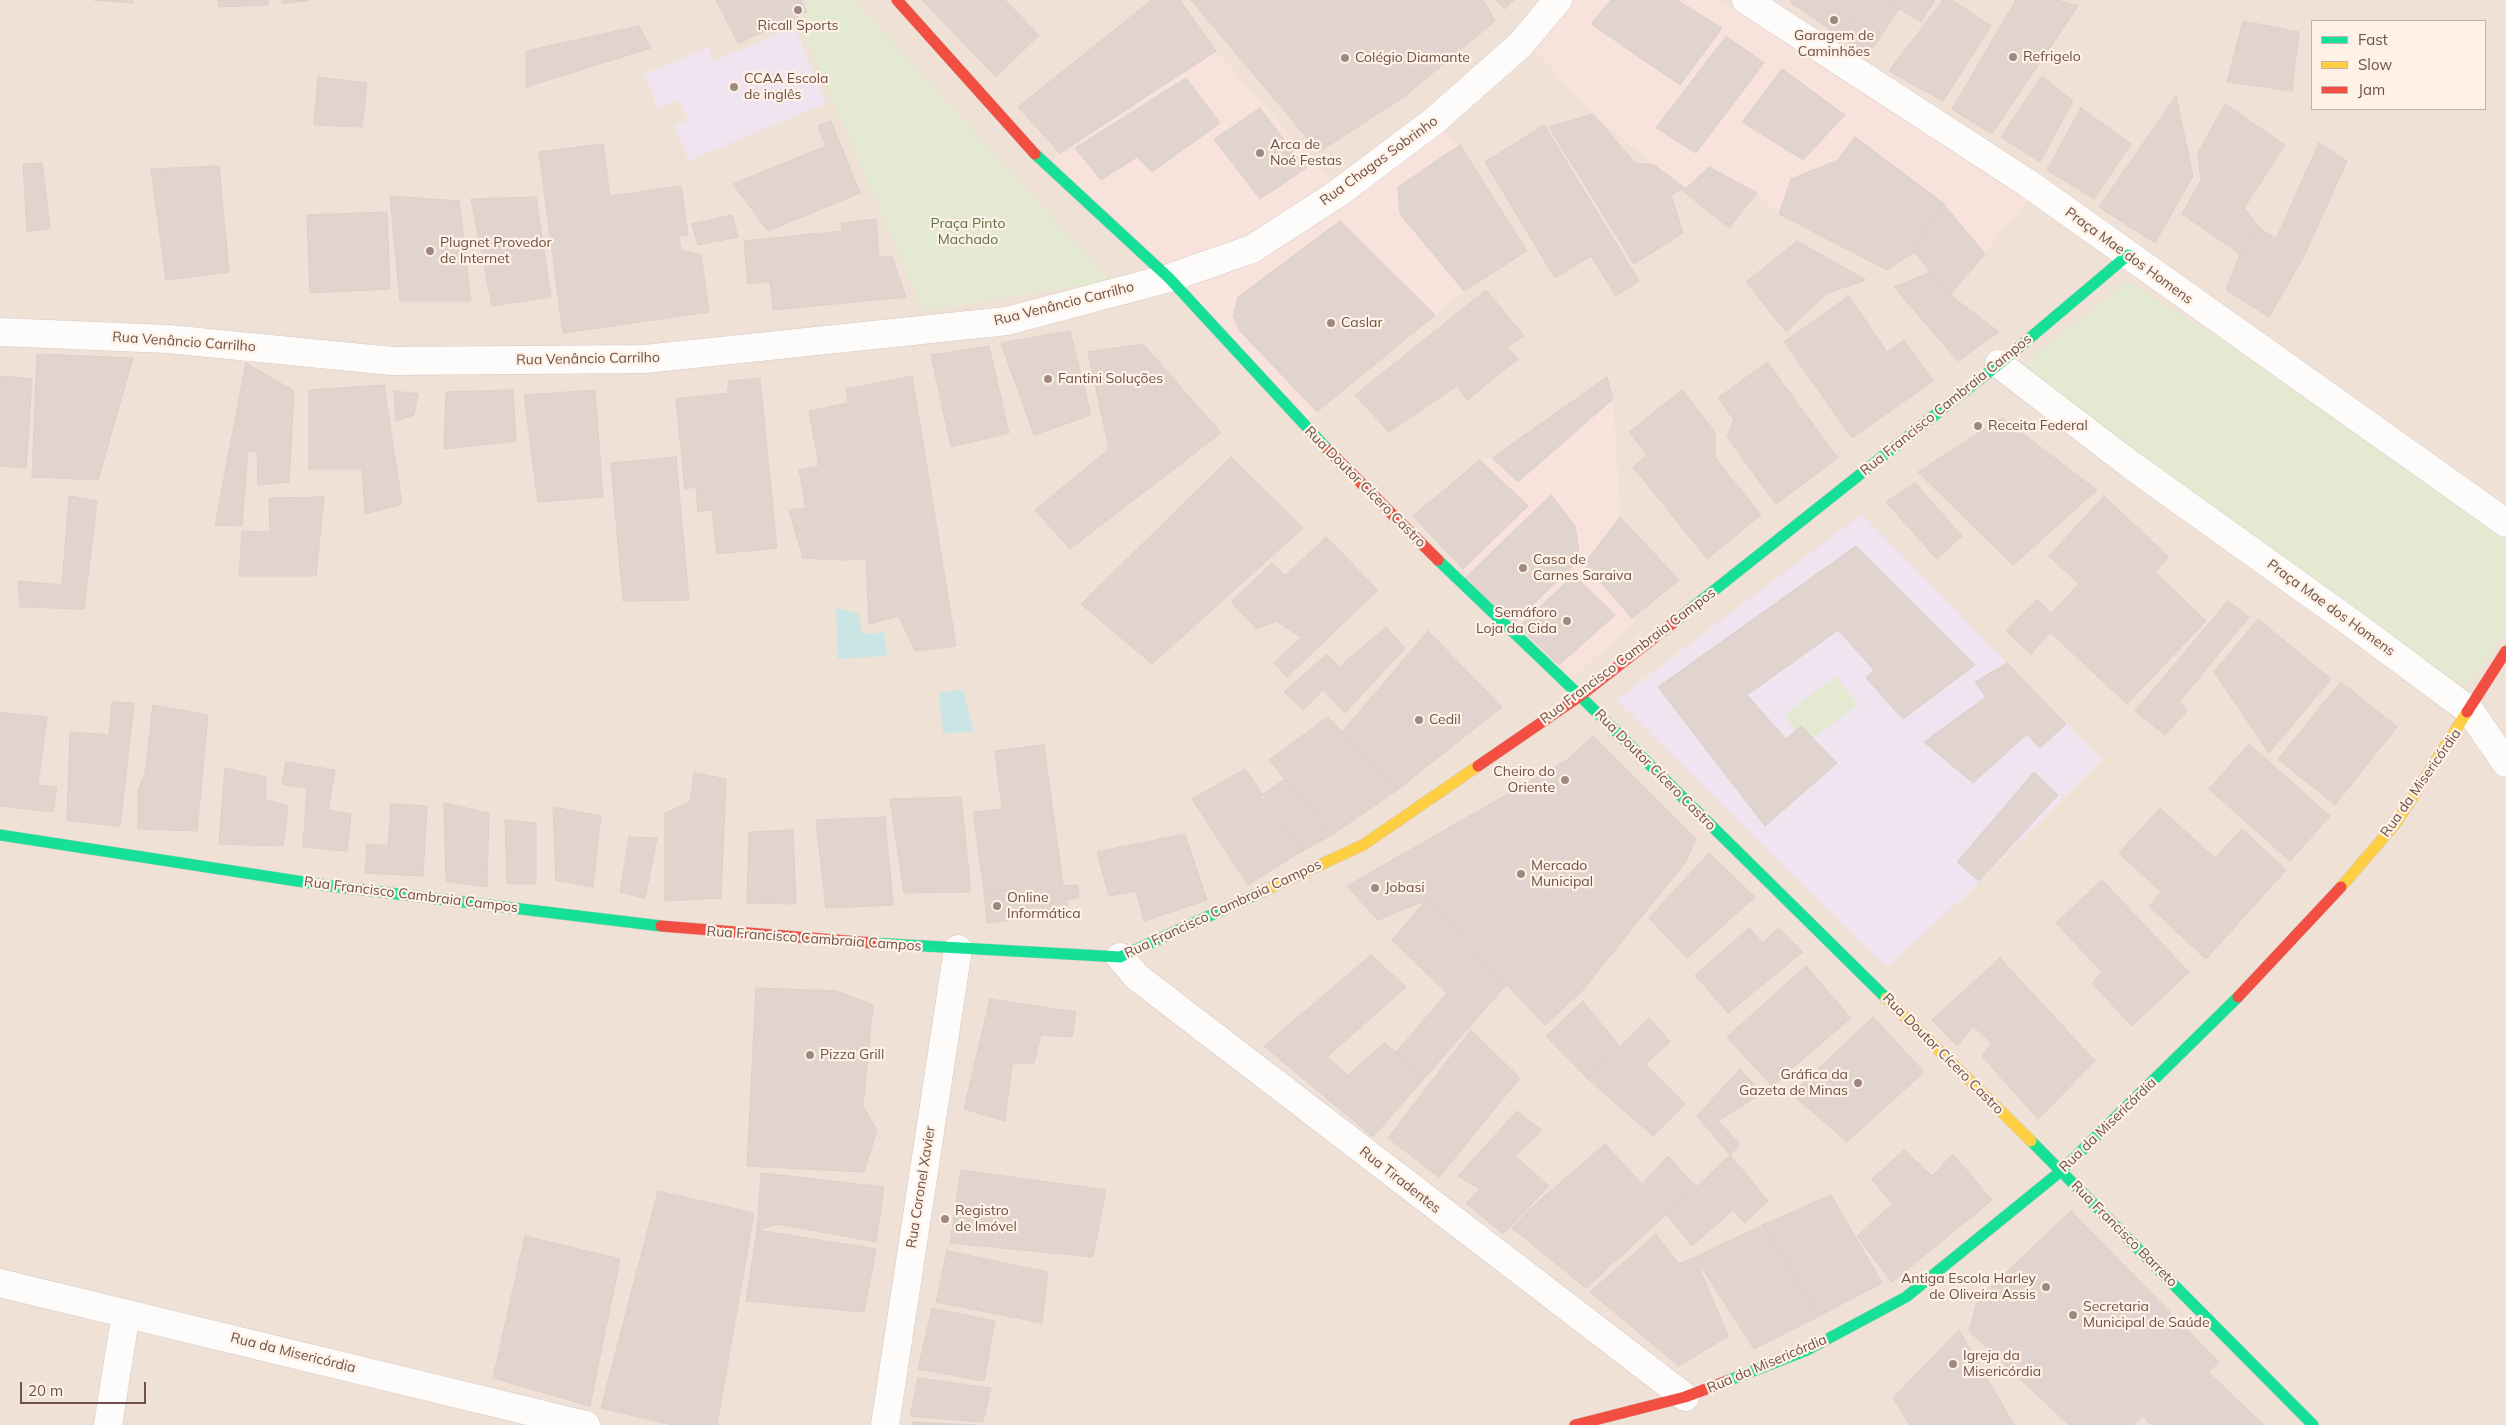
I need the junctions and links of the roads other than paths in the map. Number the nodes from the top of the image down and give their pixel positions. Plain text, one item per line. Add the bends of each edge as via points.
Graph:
1 (897, 0) edge
2 (1558, 0) edge
3 (1746, 0) edge
4 (2128, 255) junction
5 (1170, 278) junction
6 (0, 332) edge
7 (1999, 364) junction
8 (2506, 523) edge
9 (2506, 651) edge
10 (1580, 696) junction
11 (2470, 711) junction
12 (2506, 763) edge
13 (0, 835) edge
14 (958, 949) junction
15 (1120, 956) junction
16 (2062, 1171) junction
17 (0, 1283) edge
18 (126, 1312) junction
19 (1685, 1397) junction
20 (108, 1425) edge
21 (586, 1425) edge
22 (885, 1425) edge
23 (1575, 1425) edge
24 (2313, 1425) edge

1 - 5 street via 1043,163
2 - 5 street, Rua Chagas Sobrinho via 1520,45 1434,121 1337,194 1252,249
3 - 4 street, Praça Mae dos Homens via 2029,184
4 - 7 street, Rua Francisco Cambraia Campos
4 - 8 street, Praça Mae dos Homens
5 - 6 street, Rua Venâncio Carrilho via 1007,321 644,360 392,361 168,339
5 - 10 street, Rua Doutor Cícero Castro via 1303,425
7 - 10 street, Rua Francisco Cambraia Campos
7 - 11 street, Praça Mae dos Homens via 2131,465
9 - 11 street, Rua da Misericórdia
10 - 15 street, Rua Francisco Cambraia Campos via 1363,844
10 - 16 street, Rua Doutor Cícero Castro
11 - 12 street, Praça Mae dos Homens
11 - 16 street, Rua da Misericórdia via 2396,823 2324,906 2230,1006
13 - 14 street, Rua Francisco Cambraia Campos via 323,885 688,929
14 - 15 street, Rua Francisco Cambraia Campos
14 - 22 street, Rua Coronel Xavier
15 - 19 street, Rua Tiradentes via 1137,977
16 - 19 street, Rua da Misericórdia via 1906,1297 1806,1350
16 - 24 street, Rua Francisco Barreto
17 - 18 street, Rua da Misericórdia
18 - 20 street
18 - 21 street, Rua da Misericórdia
19 - 23 street, Rua da Misericórdia

